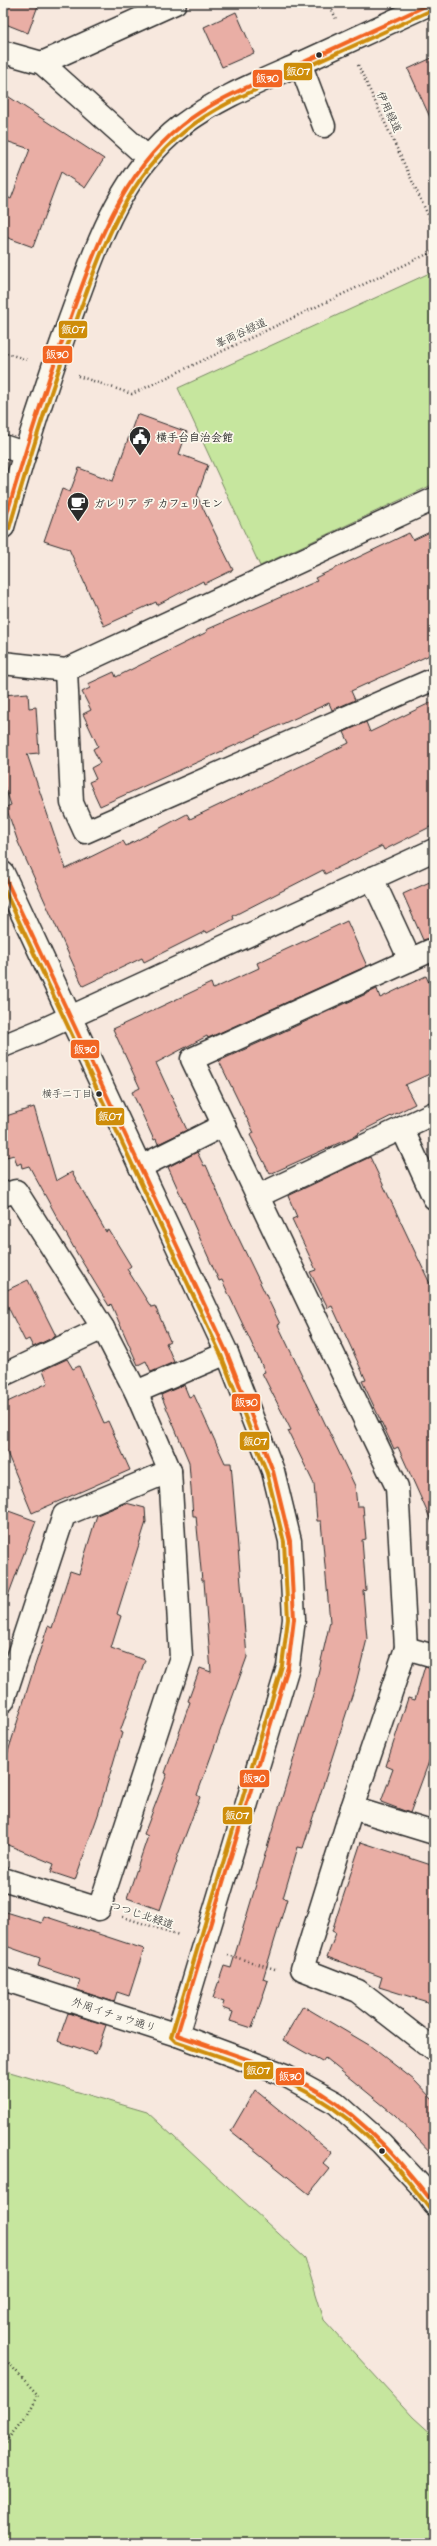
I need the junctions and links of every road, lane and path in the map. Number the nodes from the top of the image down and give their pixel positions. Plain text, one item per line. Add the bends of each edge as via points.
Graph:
1 (175, 3) edge
2 (329, 3) edge
3 (432, 3) edge
4 (347, 42) junction
5 (3, 52) edge
6 (42, 63) junction
7 (300, 63) junction
8 (324, 126) dead end
9 (147, 157) junction
10 (434, 228) edge
11 (434, 251) edge
12 (52, 368) junction
13 (3, 446) edge
14 (24, 453) junction
15 (434, 500) edge
16 (3, 527) edge
17 (3, 662) edge
18 (66, 670) junction
19 (434, 679) edge
20 (434, 850) edge
21 (3, 873) edge
22 (372, 878) junction
23 (434, 949) edge
24 (410, 960) junction
25 (70, 1018) junction
26 (3, 1046) edge
27 (434, 1113) edge
28 (224, 1125) junction
29 (402, 1128) junction
30 (140, 1167) junction
31 (3, 1195) edge
32 (258, 1196) junction
33 (434, 1198) edge
34 (103, 1328) junction
35 (227, 1353) junction
36 (3, 1375) edge
37 (136, 1392) junction
38 (170, 1471) junction
39 (406, 1648) junction
40 (434, 1656) edge
41 (3, 1701) edge
42 (352, 1808) junction
43 (434, 1833) edge
44 (3, 1879) edge
45 (99, 1909) junction
46 (181, 1936) dead end
47 (225, 1955) dead end
48 (302, 1968) junction
49 (3, 1980) edge
50 (177, 2035) junction
51 (434, 2050) edge
52 (434, 2204) edge
53 (3, 2357) edge
54 (3, 2445) edge

1 - 6 street
2 - 4 path, 伊用緑道
3 - 4 street
4 - 7 street
4 - 10 path, 伊用緑道
5 - 6 street
6 - 9 street
7 - 8 street
7 - 9 street via 216,102 180,127
9 - 12 street via 129,181 109,217
11 - 12 path, 峯両谷緑道 via 132,394
12 - 14 street
13 - 14 street
14 - 16 street
15 - 18 street
17 - 18 street
18 - 19 street via 72,803 85,832
20 - 22 street
21 - 25 street
22 - 24 street
22 - 25 street
23 - 24 street
24 - 28 street via 192,1059
25 - 26 street
25 - 30 street
27 - 29 street
28 - 30 street
28 - 32 street
29 - 32 street
29 - 33 street
30 - 35 street
31 - 34 street via 16,1191
32 - 39 street via 396,1487
34 - 36 street
34 - 37 street
35 - 37 street
35 - 50 street via 273,1471 290,1541 294,1619 288,1668
37 - 38 street
38 - 41 street via 64,1515
38 - 45 street via 181,1657
39 - 40 street
39 - 42 street
42 - 43 street
42 - 48 street
44 - 45 street
45 - 46 path, つつじ北緑道
47 - 48 path via 278,1969
48 - 51 street via 358,1991
49 - 50 street, 外周イチョウ通り
50 - 52 street, 外周イチョウ通り via 285,2075 336,2103 381,2143 422,2187
53 - 54 path via 38,2395 28,2414

